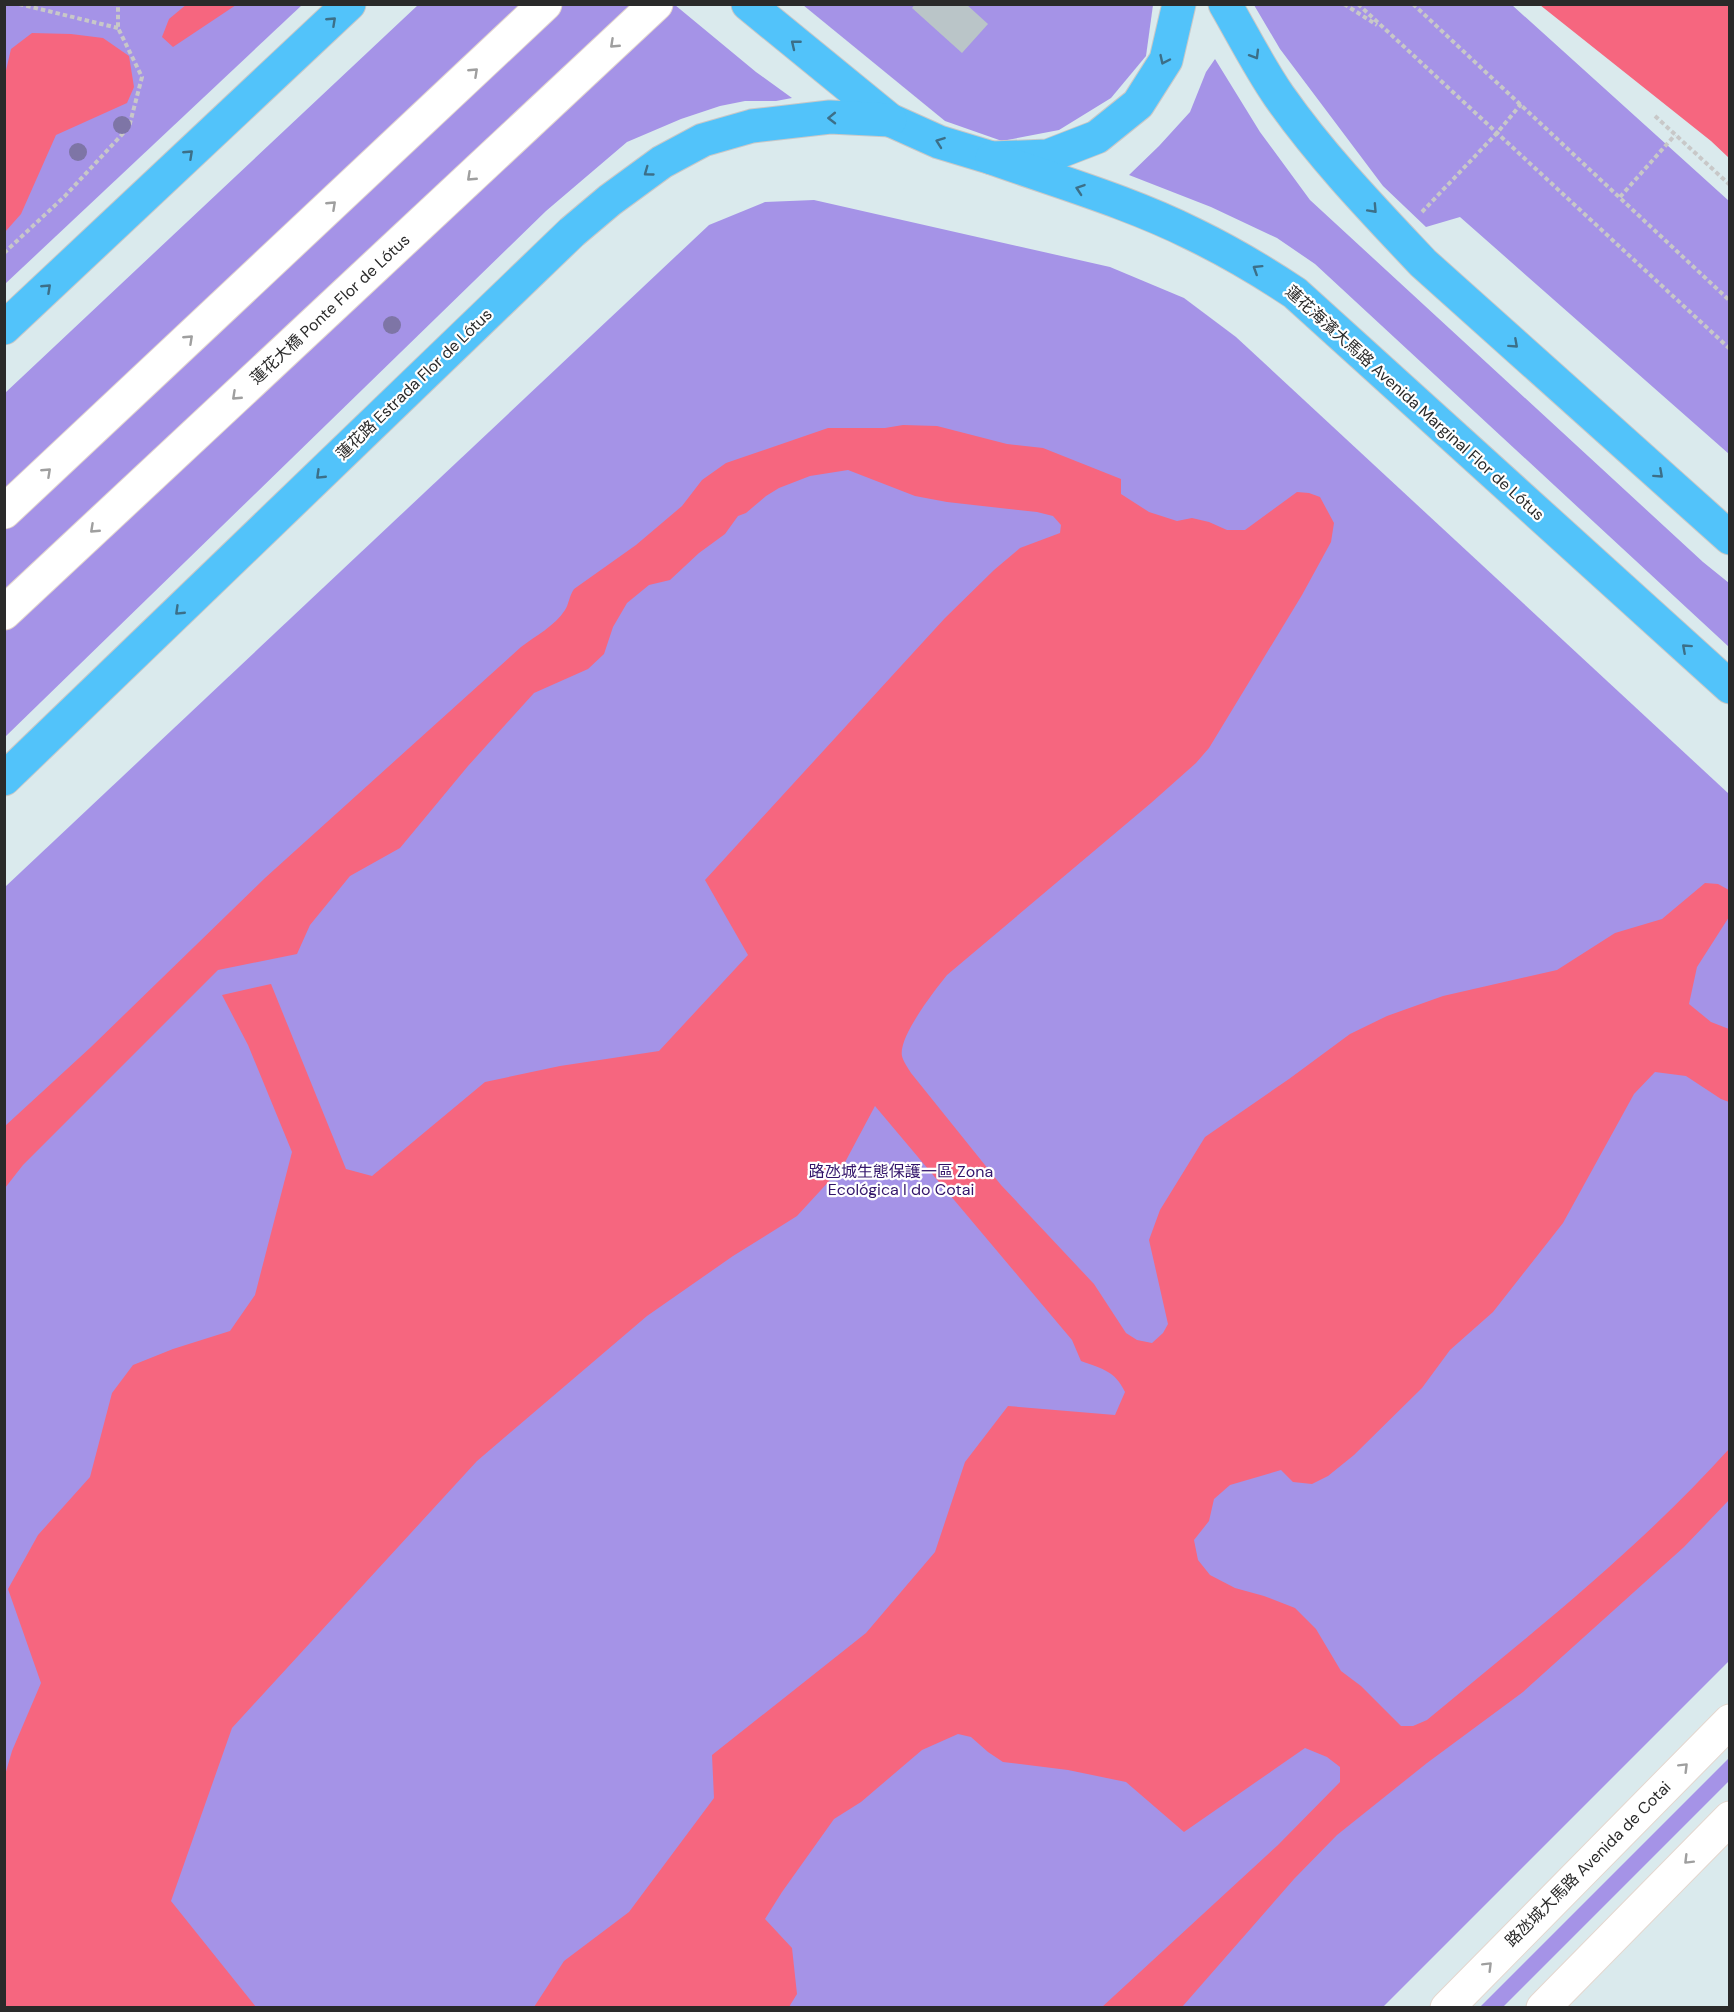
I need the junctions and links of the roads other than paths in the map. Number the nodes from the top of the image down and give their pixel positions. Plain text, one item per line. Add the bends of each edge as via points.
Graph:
1 (349, 4) edge
2 (545, 4) edge
3 (656, 4) edge
4 (748, 4) edge
5 (1179, 4) edge
6 (1225, 4) edge
7 (890, 120) junction
8 (992, 158) junction
9 (4, 328) edge
10 (4, 512) edge
11 (1730, 538) edge
12 (4, 613) edge
13 (1730, 687) edge
14 (4, 779) edge
15 (1730, 1720) edge
16 (1730, 1818) edge
17 (1447, 2007) edge
18 (1543, 2007) edge

9 -> 1 main road
10 -> 2 main road
3 -> 12 main road, 蓮花大橋 Ponte Flor de Lótus
7 -> 4 main road
5 -> 8 main road via 1166,60 1137,104 1097,137 1048,156
6 -> 11 main road via 1279,95 1340,173 1398,237
8 -> 7 main road, 蓮花海濱大馬路 Avenida Marginal Flor de Lótus via 939,142
7 -> 14 main road, 蓮花路 Estrada Flor de Lótus via 830,117 752,126 703,140 662,162 610,200 572,232
13 -> 8 main road, 蓮花海濱大馬路 Avenida Marginal Flor de Lótus via 1295,293 1191,233 1122,203
17 -> 15 main road, 路氹城大馬路 Avenida de Cotai
16 -> 18 main road

